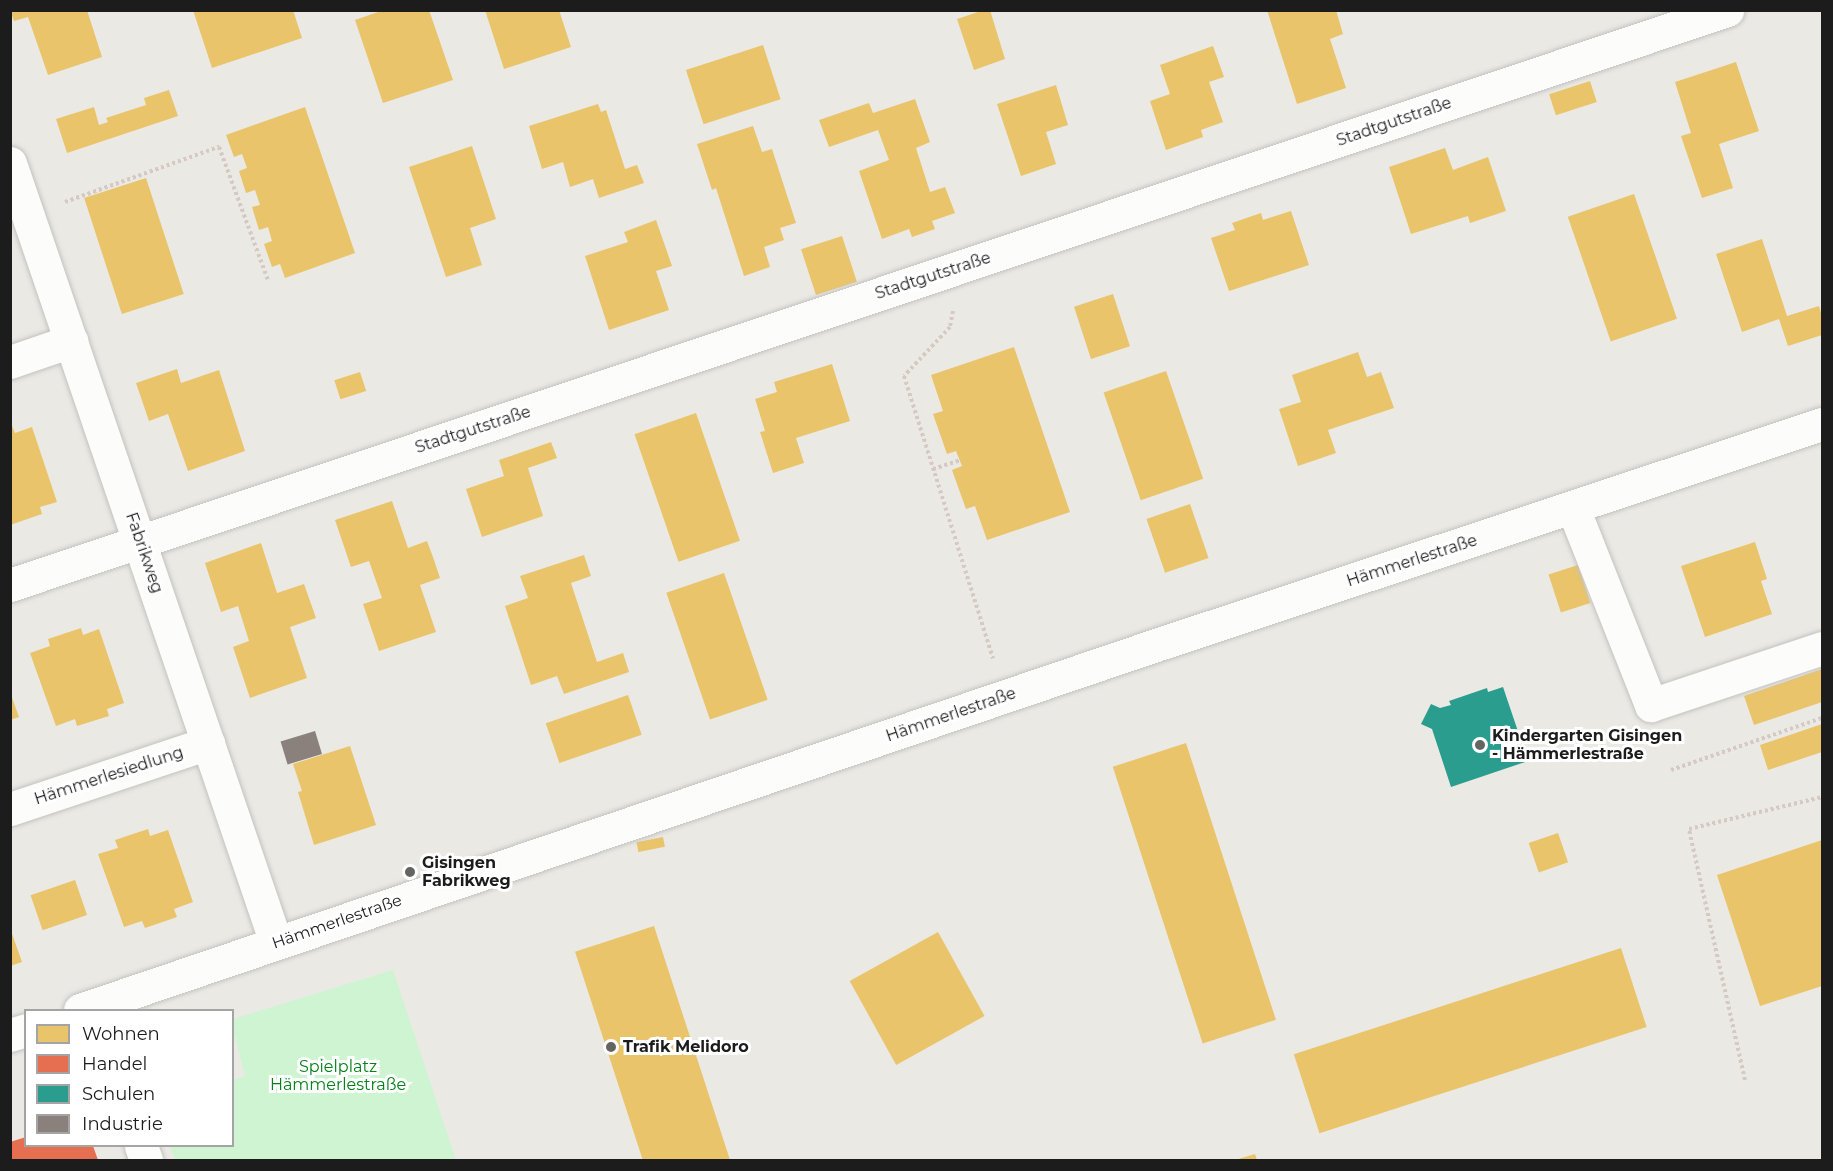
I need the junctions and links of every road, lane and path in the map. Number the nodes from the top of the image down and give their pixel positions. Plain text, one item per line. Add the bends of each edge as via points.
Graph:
1 (1727, 10) edge
2 (10, 163) edge
3 (62, 204) dead end
4 (949, 271) junction
5 (268, 280) dead end
6 (71, 341) junction
7 (10, 362) edge
8 (1822, 424) edge
9 (960, 460) dead end
10 (933, 469) junction
11 (1573, 508) junction
12 (140, 542) junction
13 (10, 585) edge
14 (1822, 648) edge
15 (1005, 696) junction
16 (1822, 718) edge
17 (208, 743) junction
18 (1671, 770) dead end
19 (1822, 797) edge
20 (10, 809) edge
21 (276, 943) junction
22 (90, 1009) edge
23 (1745, 1080) dead end

1 - 4 street, Stadtgutstraße
2 - 6 street, Fabrikweg
3 - 5 path via 219,147
4 - 10 path via 956,301 950,327 904,376
4 - 12 street, Stadtgutstraße
6 - 7 street
6 - 12 street, Fabrikweg
8 - 11 street, Hämmerlestraße
9 - 10 path
10 - 15 path
11 - 14 street via 1651,705
11 - 15 street, Hämmerlestraße
12 - 13 street
12 - 17 street, Fabrikweg
15 - 21 street, Hämmerlestraße
16 - 18 path
17 - 20 street, Hämmerlesiedlung
17 - 21 street, Fabrikweg
19 - 23 path via 1689,829
21 - 22 street, Hämmerlestraße

